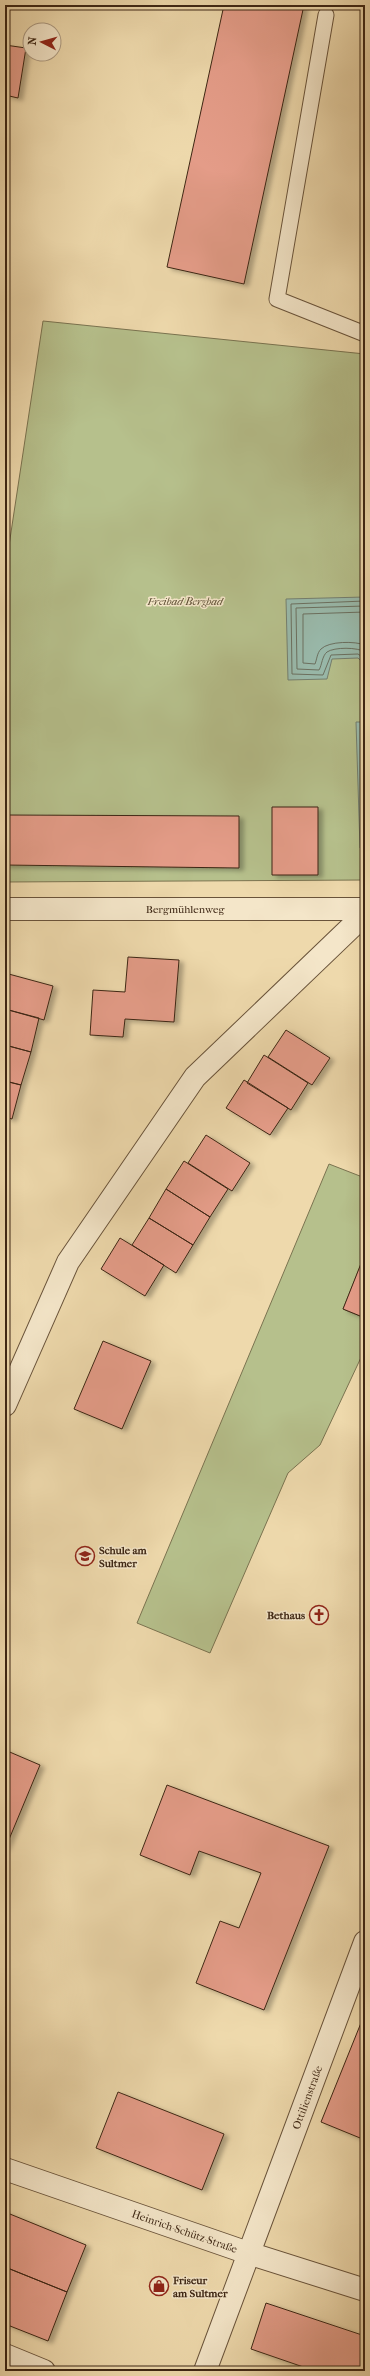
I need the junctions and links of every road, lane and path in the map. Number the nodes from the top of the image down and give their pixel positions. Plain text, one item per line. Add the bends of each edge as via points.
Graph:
1 (326, 15) dead end
2 (365, 334) edge
3 (5, 909) edge
4 (365, 909) edge
5 (365, 914) edge
6 (5, 1405) edge
7 (365, 1942) edge
8 (5, 2169) edge
9 (248, 2253) junction
10 (365, 2290) edge
11 (5, 2355) edge
12 (44, 2371) edge
13 (205, 2371) edge

1 - 2 lane via 277,299
3 - 4 street, Bergmühlenweg
5 - 6 street via 195,1077 68,1262
7 - 9 street, Ottilienstraße
8 - 9 street, Heinrich-Schütz-Straße
9 - 10 street, Heinrich-Schütz-Straße
9 - 13 street, Ottilienstraße
11 - 12 street

